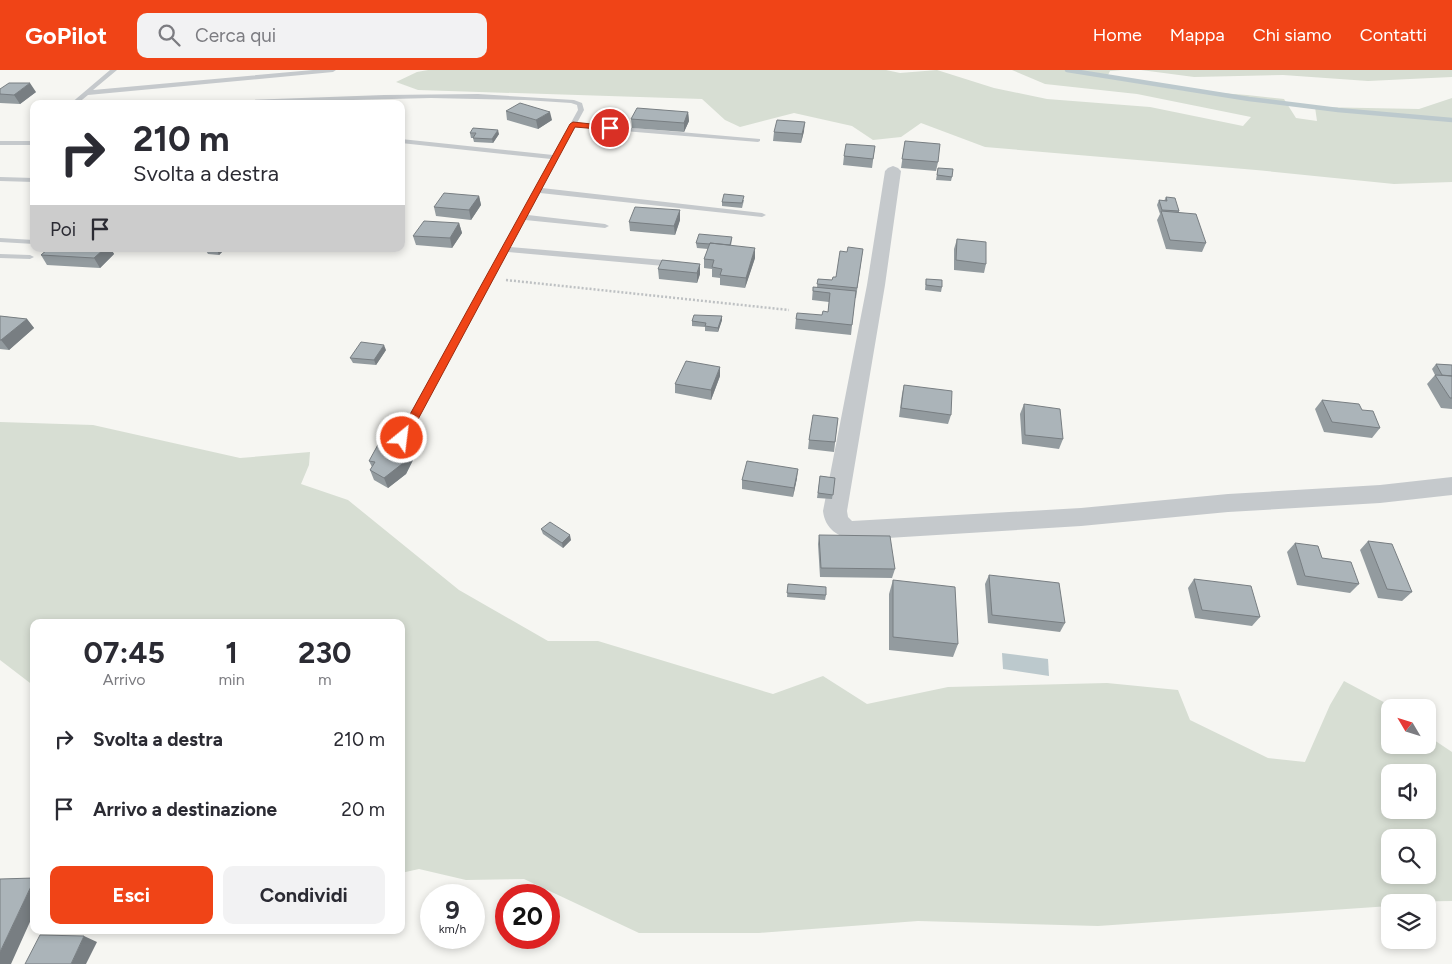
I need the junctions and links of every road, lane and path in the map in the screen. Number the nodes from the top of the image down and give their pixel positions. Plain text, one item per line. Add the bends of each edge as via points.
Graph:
1 (114, 70) edge
2 (333, 70) edge
3 (86, 93) junction
4 (78, 100) edge
5 (306, 100) edge
6 (573, 124) junction
7 (30, 140) edge
8 (758, 140) dead end
9 (405, 141) edge
10 (0, 143) edge
11 (26, 143) junction
12 (30, 143) edge
13 (555, 157) junction
14 (892, 171) dead end
15 (0, 179) edge
16 (30, 180) edge
17 (537, 190) junction
18 (762, 215) dead end
19 (523, 217) junction
20 (605, 226) dead end
21 (0, 240) edge
22 (30, 242) edge
23 (506, 249) junction
24 (0, 256) edge
25 (30, 258) dead end
26 (677, 264) edge
27 (490, 278) junction
28 (789, 310) dead end
29 (402, 438) dead end
30 (1452, 486) edge

1 - 3 lane
2 - 3 lane
3 - 4 lane
5 - 6 lane via 513,96 579,103 581,110
6 - 8 lane
6 - 13 lane
7 - 11 lane
9 - 13 lane
10 - 11 lane
11 - 12 lane
13 - 17 lane
14 - 30 street via 876,284 835,511 838,522 847,529 855,532 1081,517
15 - 16 lane
17 - 18 lane
17 - 19 lane
19 - 20 lane
19 - 23 lane
21 - 22 lane
23 - 26 lane
23 - 27 lane
24 - 25 lane
27 - 28 path
27 - 29 lane

